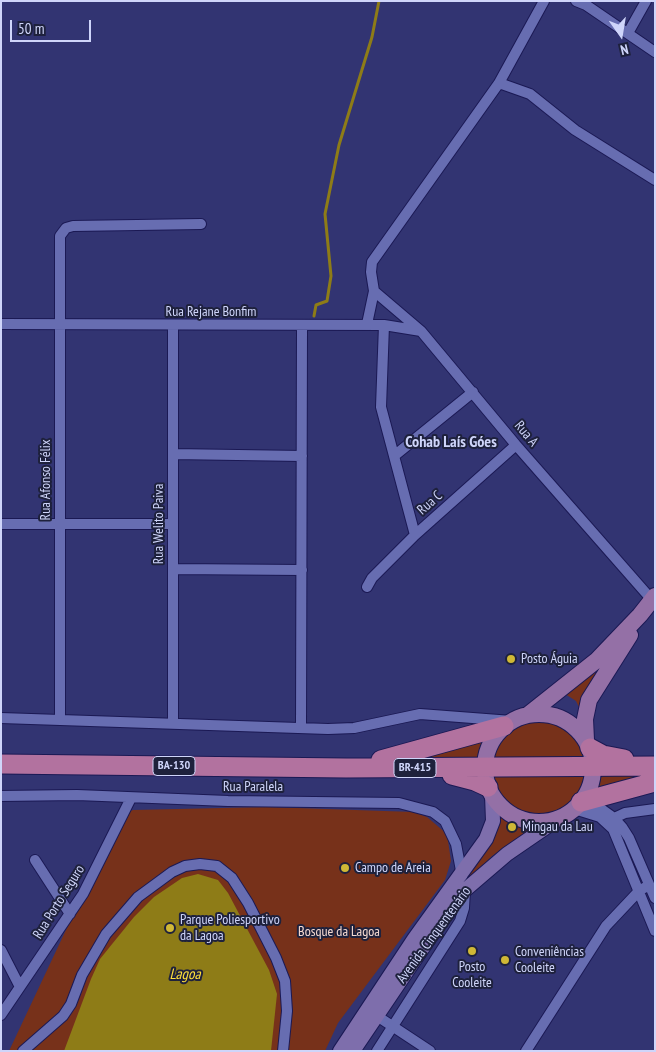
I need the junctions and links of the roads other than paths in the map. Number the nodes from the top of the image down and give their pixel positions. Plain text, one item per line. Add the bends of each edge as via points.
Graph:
1 (544, 1) edge
2 (646, 1) edge
3 (583, 2) edge
4 (628, 33) junction
5 (655, 52) edge
6 (498, 83) junction
7 (655, 180) edge
8 (201, 224) dead end
9 (374, 291) junction
10 (1, 324) edge
11 (367, 324) junction
12 (173, 325) junction
13 (384, 325) junction
14 (59, 326) junction
15 (302, 326) junction
16 (421, 331) junction
17 (473, 392) junction
18 (516, 445) junction
19 (173, 454) junction
20 (302, 456) junction
21 (394, 456) junction
22 (1, 524) edge
23 (60, 524) junction
24 (173, 524) junction
25 (415, 534) junction
26 (173, 569) junction
27 (302, 570) junction
28 (367, 587) dead end
29 (653, 598) edge
30 (640, 615) junction
31 (530, 714) junction
32 (1, 718) edge
33 (60, 719) junction
34 (173, 722) junction
35 (508, 724) junction
36 (302, 728) junction
37 (590, 752) junction
38 (655, 761) edge
39 (1, 764) edge
40 (655, 766) edge
41 (346, 768) junction
42 (655, 782) edge
43 (488, 783) junction
44 (1, 796) edge
45 (130, 798) junction
46 (579, 805) junction
47 (655, 809) edge
48 (558, 819) junction
49 (611, 820) junction
50 (35, 860) dead end
51 (462, 874) junction
52 (649, 885) junction
53 (465, 890) junction
54 (639, 891) junction
55 (655, 898) edge
56 (70, 914) junction
57 (655, 931) edge
58 (1, 950) edge
59 (20, 987) junction
60 (1, 1014) edge
61 (377, 1016) junction
62 (394, 1026) junction
63 (23, 1051) edge
64 (283, 1051) edge
65 (340, 1051) edge
66 (352, 1051) edge
67 (377, 1051) edge
68 (430, 1051) edge
69 (526, 1051) edge

1 - 6 street
2 - 4 street
3 - 4 street
4 - 5 street
6 - 7 street via 530,94 575,130
6 - 9 street via 372,262
8 - 14 street, Rua Afonso Félix via 73,226 62,232 58,241
9 - 11 street
9 - 16 street, Rua A
10 - 14 street, Rua Rejane Bonfim
11 - 13 street, Rua Rejane Bonfim
11 - 15 street, Rua Rejane Bonfim
12 - 14 street, Rua Rejane Bonfim
12 - 15 street, Rua Rejane Bonfim
12 - 19 street, Rua Welito Paiva
13 - 16 street, Rua Rejane Bonfim
13 - 21 street via 381,407
14 - 23 street, Rua Afonso Félix
15 - 20 street
16 - 17 street, Rua A
17 - 18 street, Rua A
17 - 21 street
18 - 25 street, Rua C
18 - 29 street, Rua A
19 - 20 street
19 - 24 street, Rua Welito Paiva
20 - 27 street
21 - 25 street
22 - 23 street
23 - 24 street
23 - 33 street, Rua Afonso Félix
24 - 26 street, Rua Welito Paiva
25 - 28 street, Rua C
26 - 27 street
26 - 34 street, Rua Welito Paiva
27 - 36 street
29 - 30 main road
30 - 31 main road via 597,660
30 - 37 main road via 589,700 585,719
31 - 35 main road
31 - 37 main road via 558,716 574,726
32 - 33 street
33 - 34 street
34 - 36 street
35 - 36 street via 420,714 354,728
35 - 41 highway via 408,754
35 - 43 main road via 492,741
37 - 38 highway
37 - 40 highway
37 - 43 highway
37 - 46 main road via 591,786
39 - 41 highway, BA-130
41 - 43 highway via 456,776
42 - 46 highway
43 - 48 main road via 504,810 521,819 539,822
43 - 51 main road, Avenida Cinquentenário via 494,822
44 - 45 street, Rua Paralela
45 - 51 street, Rua Paralela via 373,802 417,806 434,812 445,821 452,832
45 - 56 street, Rua Porto Seguro
46 - 48 main road
46 - 49 street
47 - 49 street via 635,811
48 - 53 main road, Avenida Cinquentenário via 507,854
49 - 52 street via 629,838
49 - 54 street
50 - 56 street
51 - 53 street, Rua Paralela
51 - 65 main road, Avenida Cinquentenário
52 - 54 street
52 - 55 street
53 - 61 main road, Avenida Cinquentenário
53 - 62 street, Rua Paralela via 460,920
54 - 57 street
54 - 69 street via 590,948
56 - 59 street, Rua Porto Seguro
58 - 59 street
59 - 60 street, Rua Porto Seguro
61 - 62 street
61 - 66 main road, Avenida Cinquentenário
62 - 67 street, Rua Paralela
62 - 68 street
63 - 64 street via 63,1016 106,934 138,897 172,872 200,864 217,866 232,878 276,958 285,981 287,1011

